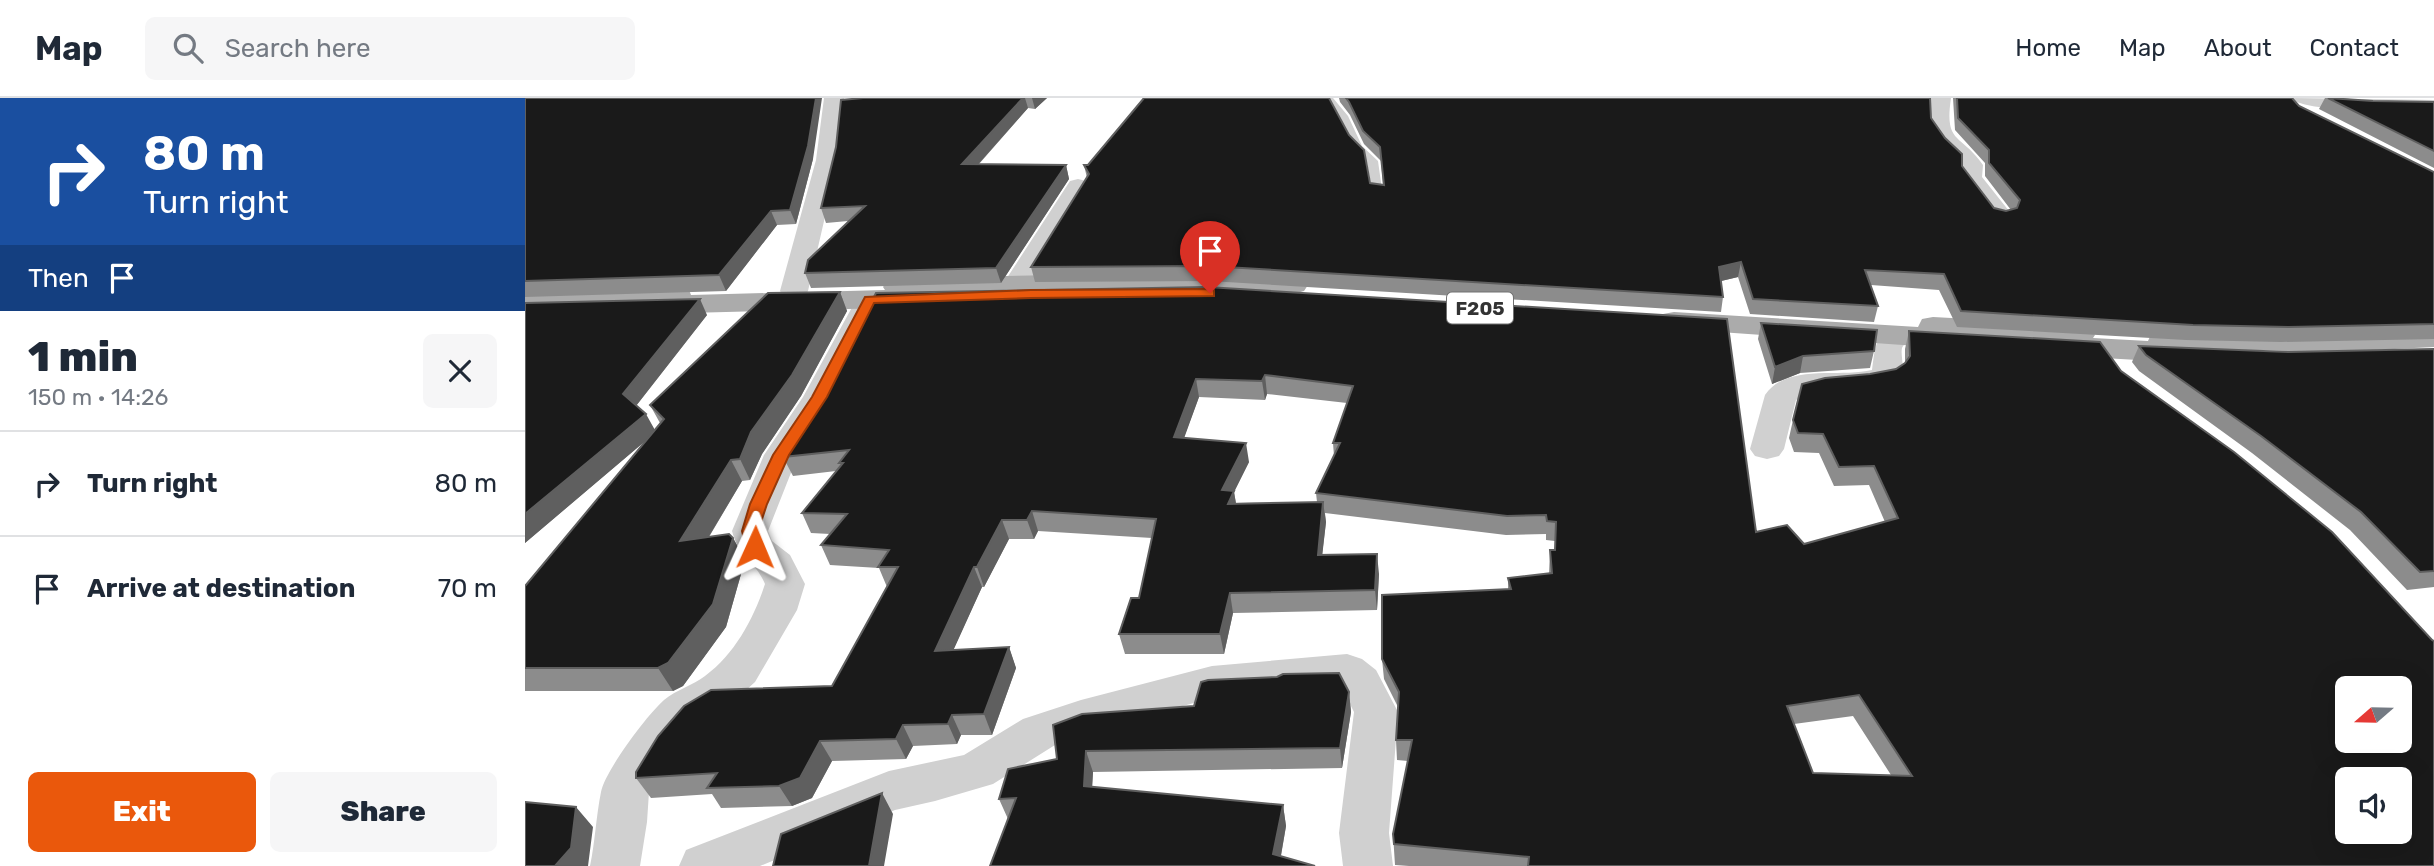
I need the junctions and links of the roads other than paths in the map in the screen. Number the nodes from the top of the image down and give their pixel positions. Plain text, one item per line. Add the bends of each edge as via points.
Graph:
1 (1941, 98) edge
2 (2290, 98) edge
3 (2301, 98) edge
4 (1324, 100) edge
5 (834, 102) edge
6 (859, 103) edge
7 (2434, 106) edge
8 (2323, 123) edge
9 (1079, 186) edge
10 (1379, 195) edge
11 (2001, 216) edge
12 (1017, 284) junction
13 (794, 290) junction
14 (525, 297) edge
15 (870, 300) junction
16 (525, 308) edge
17 (1898, 335) junction
18 (2434, 337) edge
19 (2102, 346) junction
20 (2434, 352) edge
21 (2126, 380) edge
22 (1767, 449) dead end
23 (615, 866) edge
24 (704, 866) edge
25 (1368, 866) edge

1 - 11 street via 1940,132 1972,165 1971,178
2 - 8 street via 2301,111
3 - 7 street
4 - 10 lane via 1343,116 1357,147 1372,161
5 - 6 street
5 - 13 street via 827,160
9 - 12 street
12 - 13 main road
12 - 15 main road via 1223,283 1318,292
13 - 14 main road
15 - 16 main road
15 - 23 street via 820,397 781,455 750,531 755,547 776,564 785,584 777,610 740,671 680,712 654,742 625,790
17 - 18 main road via 1651,313 2221,342
17 - 19 main road
17 - 22 street via 1888,348 1886,374 1872,380 1803,384 1781,395
19 - 20 main road via 2280,355
19 - 21 street
24 - 25 street via 889,791 977,770 1039,732 1081,717 1212,682 1347,670 1361,682 1376,712 1364,833

